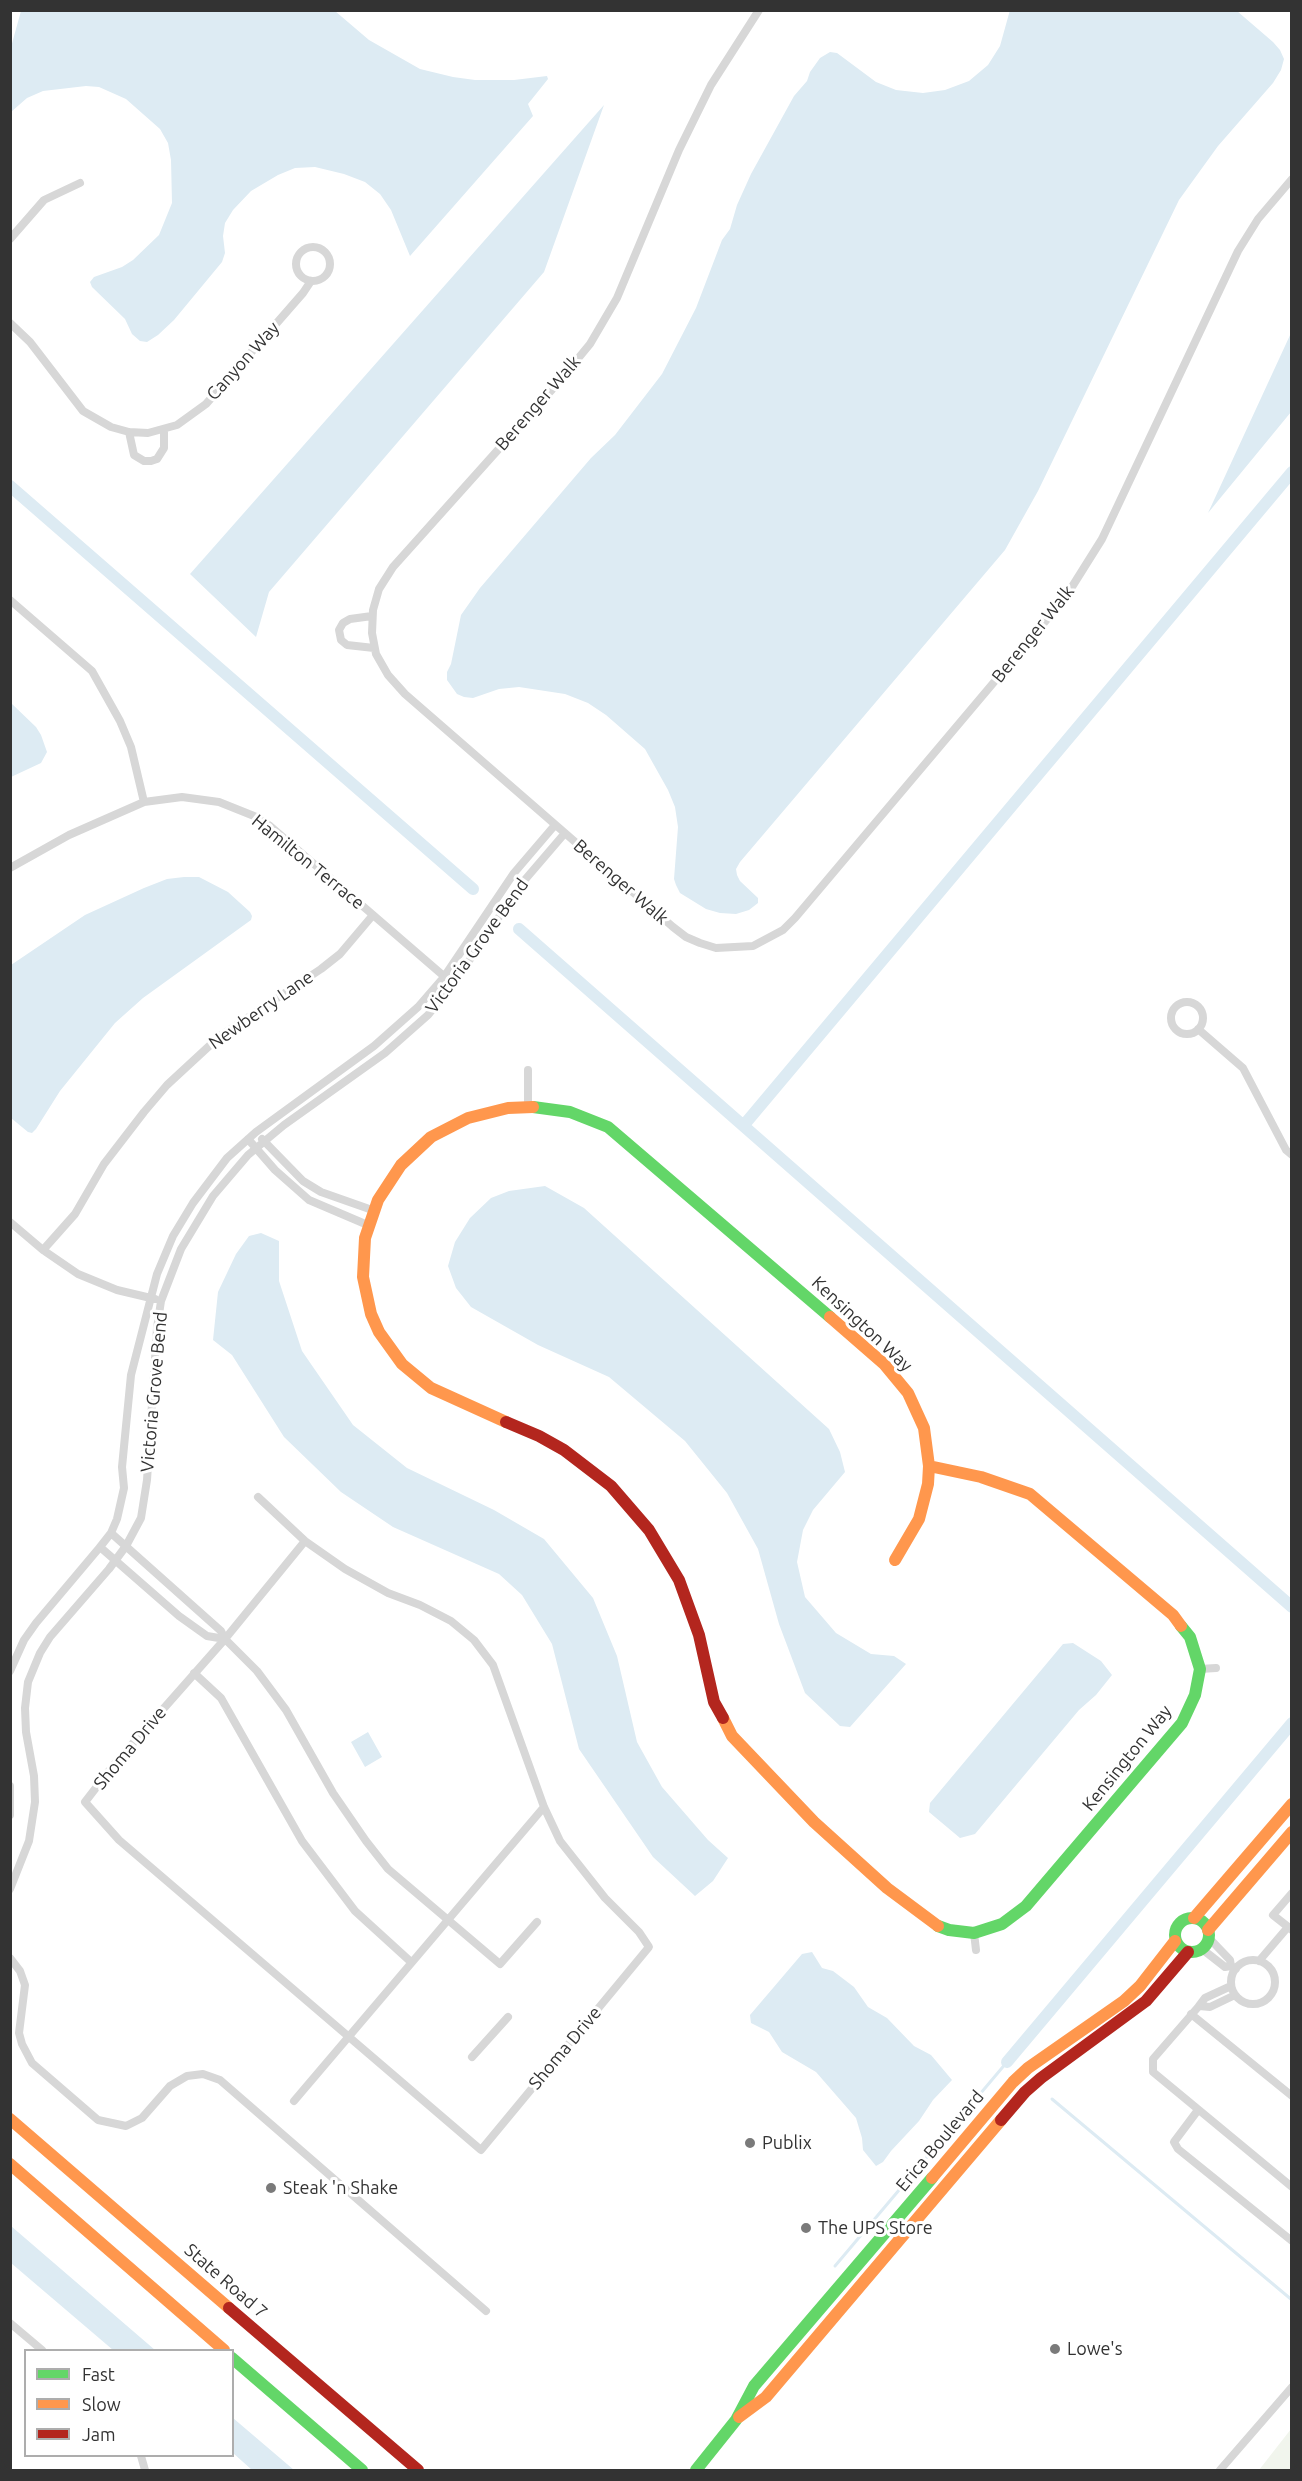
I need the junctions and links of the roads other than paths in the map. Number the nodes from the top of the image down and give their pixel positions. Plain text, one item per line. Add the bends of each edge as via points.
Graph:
1 (759, 10) edge
2 (1292, 179) edge
3 (80, 183) dead end
4 (10, 239) edge
5 (311, 280) junction
6 (10, 323) edge
7 (164, 429) junction
8 (129, 432) junction
9 (10, 600) edge
10 (372, 616) junction
11 (374, 648) junction
12 (144, 802) junction
13 (555, 825) junction
14 (565, 833) junction
15 (10, 868) edge
16 (373, 915) junction
17 (444, 977) junction
18 (453, 984) junction
19 (1198, 1029) dead end
20 (528, 1070) dead end
21 (528, 1106) junction
22 (256, 1132) junction
23 (248, 1139) junction
24 (264, 1142) junction
25 (256, 1149) junction
26 (1292, 1155) edge
27 (375, 1211) junction
28 (10, 1222) edge
29 (370, 1226) junction
30 (43, 1250) junction
31 (151, 1298) junction
32 (161, 1301) junction
33 (929, 1466) junction
34 (258, 1497) dead end
35 (111, 1533) junction
36 (305, 1541) junction
37 (126, 1546) junction
38 (100, 1547) junction
39 (116, 1560) junction
40 (895, 1560) dead end
41 (225, 1639) junction
42 (1216, 1668) dead end
43 (1200, 1669) junction
44 (10, 1671) edge
45 (194, 1673) junction
46 (10, 1786) edge
47 (1292, 1804) edge
48 (544, 1807) junction
49 (10, 1815) edge
50 (1292, 1832) edge
51 (10, 1889) edge
52 (1292, 1893) edge
53 (1194, 1918) junction
54 (448, 1919) junction
55 (537, 1922) dead end
56 (1290, 1929) edge
57 (974, 1933) junction
58 (1208, 1934) junction
59 (1175, 1941) junction
60 (1202, 1949) junction
61 (976, 1950) dead end
62 (1188, 1952) junction
63 (10, 1958) edge
64 (1258, 1961) junction
65 (411, 1962) junction
66 (1234, 1968) junction
67 (1233, 1990) junction
68 (1191, 2014) junction
69 (508, 2017) dead end
70 (347, 2037) junction
71 (472, 2057) dead end
72 (1292, 2096) edge
73 (294, 2101) dead end
74 (1198, 2110) junction
75 (10, 2119) edge
76 (10, 2164) edge
77 (1292, 2187) edge
78 (1292, 2241) edge
79 (486, 2311) dead end
80 (10, 2323) edge
81 (41, 2349) edge
82 (223, 2349) edge
83 (234, 2360) edge
84 (1292, 2387) edge
85 (736, 2420) junction
86 (362, 2470) edge
87 (418, 2470) edge
88 (696, 2470) edge
89 (1220, 2470) edge

1 - 10 street, Berenger Walk via 711,85 679,150 617,298 590,344 393,567 379,589
2 - 14 street, Berenger Walk via 1258,219 1238,251 1102,539 1065,598 783,930 753,946 735,949 716,948 686,938
3 - 4 street via 44,200
5 - 5 street, Canyon Way via 322,278 330,264 327,254 312,246 302,250 296,260 297,271
5 - 7 street, Canyon Way via 206,404
6 - 8 street, Canyon Way via 35,347 83,411
7 - 8 street, Canyon Way
7 - 8 street via 161,454 151,461 134,454
9 - 12 street via 92,671 131,747
10 - 11 street, Berenger Walk
10 - 11 street via 350,619 339,630 347,645
11 - 13 street, Berenger Walk via 388,675 405,694
12 - 15 street, Hamilton Terrace via 69,835
12 - 16 street, Hamilton Terrace via 201,798 254,816
13 - 14 street, Berenger Walk
13 - 17 street, Victoria Grove Bend via 514,873
14 - 18 street, Victoria Grove Bend via 523,882
16 - 17 street, Hamilton Terrace
16 - 30 street, Newberry Lane via 340,954 220,1036 167,1085 104,1164 75,1214
17 - 18 street, Hamilton Terrace
17 - 22 street, Victoria Grove Bend via 399,1026
18 - 24 street, Victoria Grove Bend via 428,1015 386,1053
19 - 26 street via 1243,1068
20 - 21 street
21 - 27 street, Kensington Way via 477,1114 431,1137 388,1182
21 - 33 street, Kensington Way via 570,1112 608,1127 884,1364 917,1410 926,1437
22 - 23 street, Victoria Grove Bend
22 - 24 street
23 - 25 street
23 - 31 street, Victoria Grove Bend via 227,1158 193,1203 173,1236
24 - 25 street, Victoria Grove Bend
24 - 27 street via 312,1187
25 - 29 street via 309,1200
25 - 32 street, Victoria Grove Bend via 195,1222
27 - 29 street, Kensington Way
28 - 30 street
29 - 57 street, Kensington Way via 363,1257 366,1296 379,1332 402,1364 432,1388 458,1402 564,1450 610,1486 649,1530 679,1580 699,1635 714,1702 732,1736 813,1822 887,1888 937,1925
30 - 31 street via 97,1283
31 - 32 street
31 - 35 street, Victoria Grove Bend via 131,1375 123,1496
32 - 37 street, Victoria Grove Bend via 145,1498 141,1518
33 - 40 street via 919,1519
33 - 43 street, Kensington Way via 981,1477 1030,1494 1173,1615 1190,1637
34 - 36 street, Shoma Drive
35 - 37 street
35 - 38 street, Victoria Grove Bend
36 - 41 street, Shoma Drive
36 - 48 street, Shoma Drive via 388,1593 451,1621 474,1640 493,1665
37 - 39 street, Victoria Grove Bend
37 - 41 street via 221,1631
38 - 39 street
38 - 44 street, Victoria Grove Bend via 36,1623
39 - 41 street via 209,1638
39 - 51 street, Victoria Grove Bend via 50,1637 28,1682 26,1732 35,1802 29,1841
41 - 45 street, Shoma Drive
41 - 54 street via 257,1671 286,1710 333,1793 388,1869
42 - 43 street
43 - 57 street, Kensington Way via 1195,1695 1182,1723 1034,1898 1002,1924
45 - 65 street via 220,1698 314,1857 355,1911
45 - 70 street, Shoma Drive via 85,1802 119,1840
46 - 49 street
47 - 53 street
48 - 54 street
48 - 70 street, Shoma Drive via 560,1841 649,1947 481,2150
50 - 58 street
52 - 56 street via 1273,1915
53 - 58 street via 1204,1923
53 - 59 street via 1179,1924
54 - 55 street via 500,1964
54 - 65 street
56 - 64 street
57 - 61 street
58 - 60 street
58 - 66 street
59 - 62 street
59 - 85 street, Erica Boulevard via 1124,2001 1013,2082 754,2386
60 - 62 street
60 - 66 street via 1225,1967
62 - 85 street, Erica Boulevard via 1146,2001 1025,2092 766,2397
63 - 79 street via 25,1985 19,2033 32,2063 98,2120 126,2126 142,2118 170,2086 187,2076 203,2074 220,2080
64 - 66 street
64 - 67 street via 1274,1975 1271,1996 1251,2005
65 - 70 street
66 - 67 street
67 - 68 street via 1205,1998
68 - 72 street
68 - 74 street via 1153,2059 1153,2072
69 - 71 street
70 - 73 street
74 - 77 street
74 - 78 street via 1174,2142 1178,2149
75 - 87 street, State Road 7
76 - 82 street
80 - 81 street
83 - 86 street
84 - 89 street
85 - 88 street, Erica Boulevard

